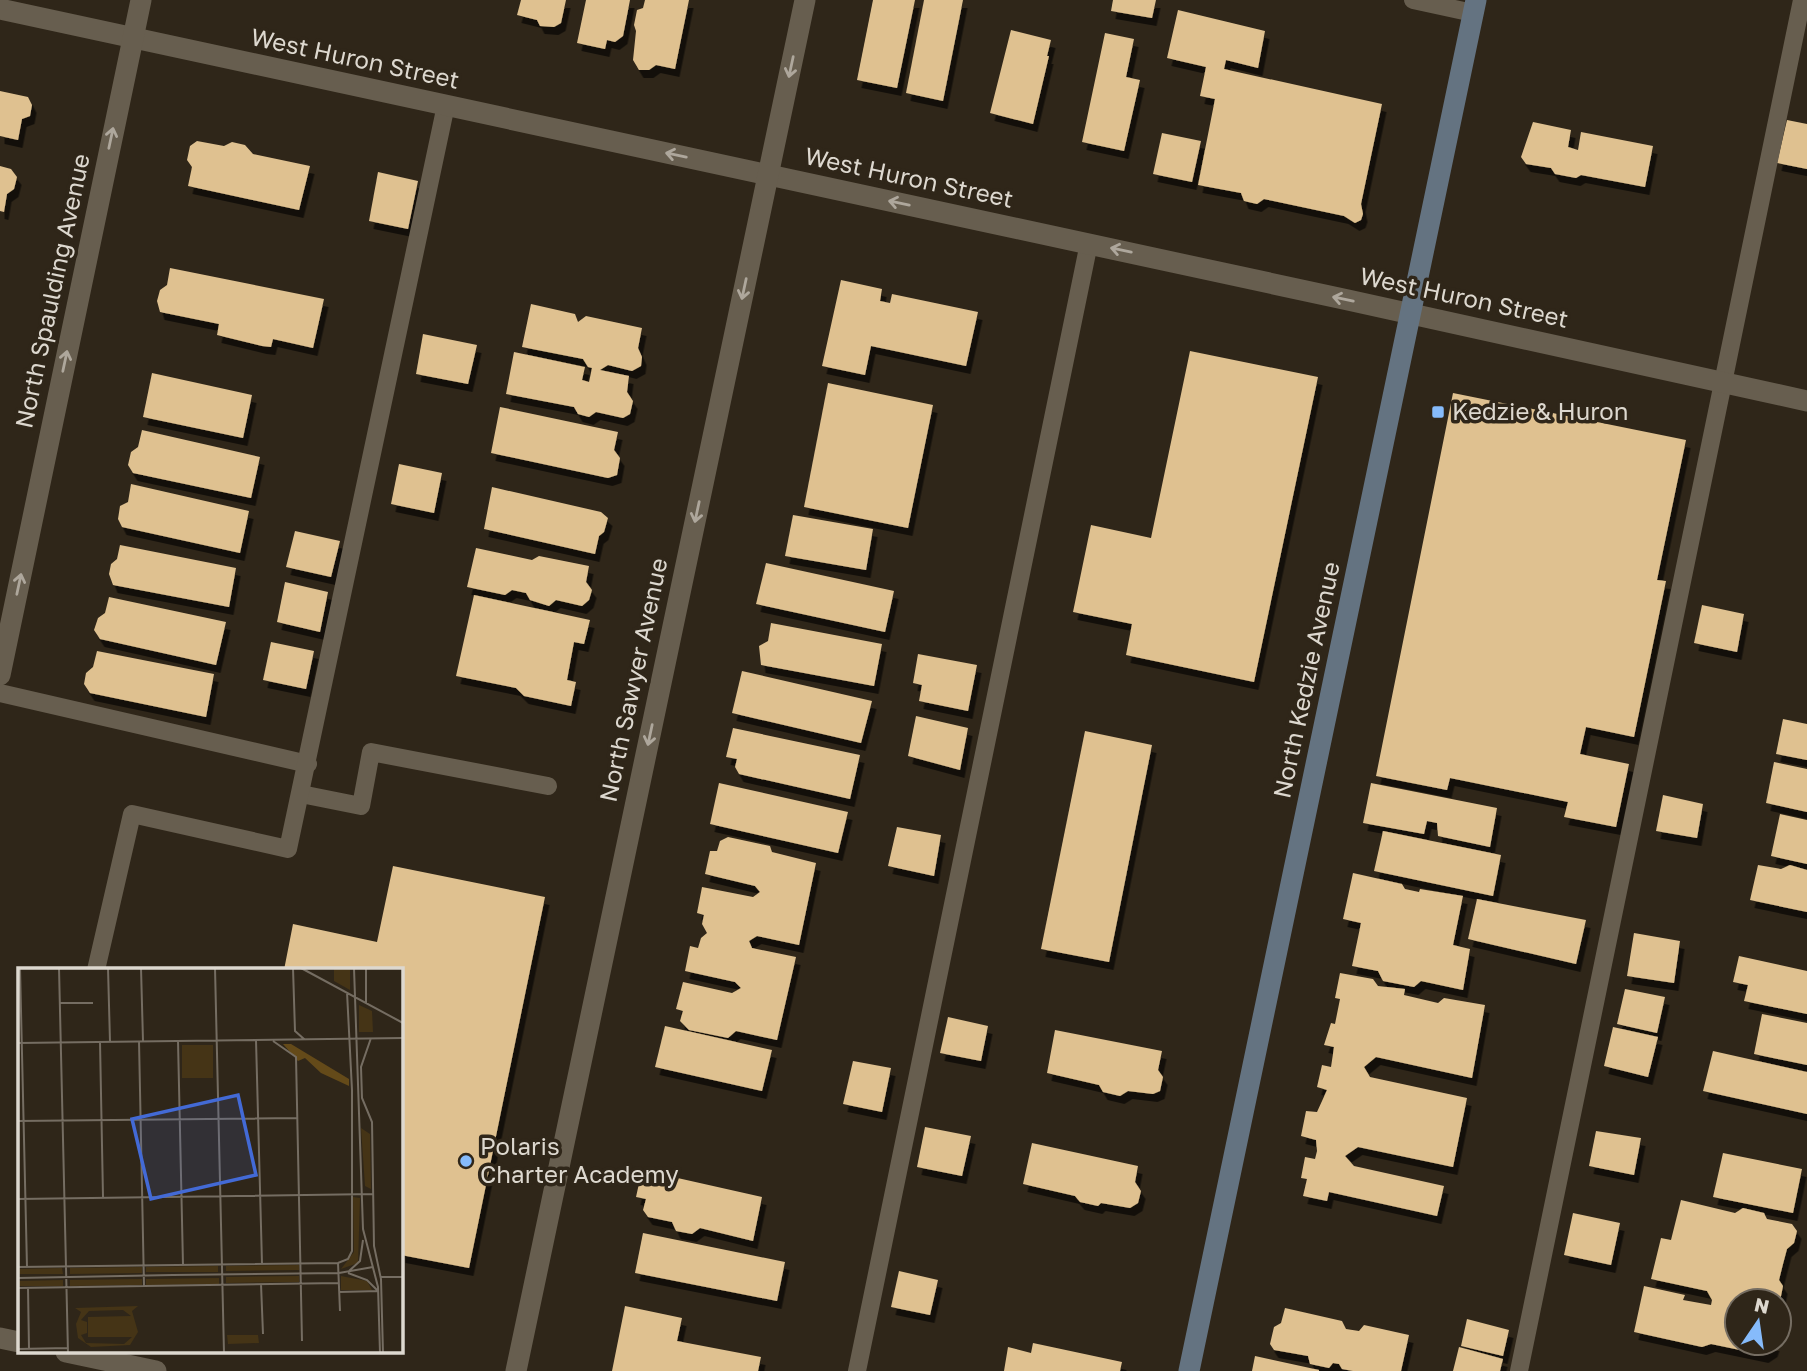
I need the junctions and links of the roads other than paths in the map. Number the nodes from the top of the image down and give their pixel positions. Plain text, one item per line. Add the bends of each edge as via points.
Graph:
1 (141, 0) edge
2 (805, 0) edge
3 (1413, 0) edge
4 (1802, 0) edge
5 (1474, 7) edge
6 (0, 9) edge
7 (133, 37) junction
8 (446, 105) junction
9 (768, 174) junction
10 (1089, 243) junction
11 (1410, 313) junction
12 (1724, 383) junction
13 (1807, 401) edge
14 (0, 675) edge
15 (0, 693) edge
16 (308, 764) junction
17 (548, 786) dead end
18 (301, 794) junction
19 (96, 968) edge
20 (0, 1338) edge
21 (18, 1342) edge
22 (75, 1354) edge
23 (156, 1371) edge
24 (516, 1371) edge
25 (857, 1371) edge
26 (1189, 1371) edge
27 (1518, 1371) edge

1 - 7 street, North Spaulding Avenue
2 -> 9 street, North Sawyer Avenue
3 - 5 lane
4 - 12 lane
5 - 11 main road, North Kedzie Avenue
6 - 7 street, West Huron Street
7 - 8 street, West Huron Street
14 -> 7 street, North Spaulding Avenue
9 -> 8 street, West Huron Street
8 - 16 lane
10 -> 9 street, West Huron Street
9 -> 24 street, North Sawyer Avenue
11 -> 10 street, West Huron Street
10 - 25 lane
11 - 12 street, West Huron Street
11 - 26 main road, North Kedzie Avenue
12 - 13 street, West Huron Street
12 - 27 lane
15 - 16 lane
16 - 18 lane
17 - 18 lane via 371,752 361,806
18 - 19 lane via 288,849 132,814
20 - 21 street
22 - 23 street

